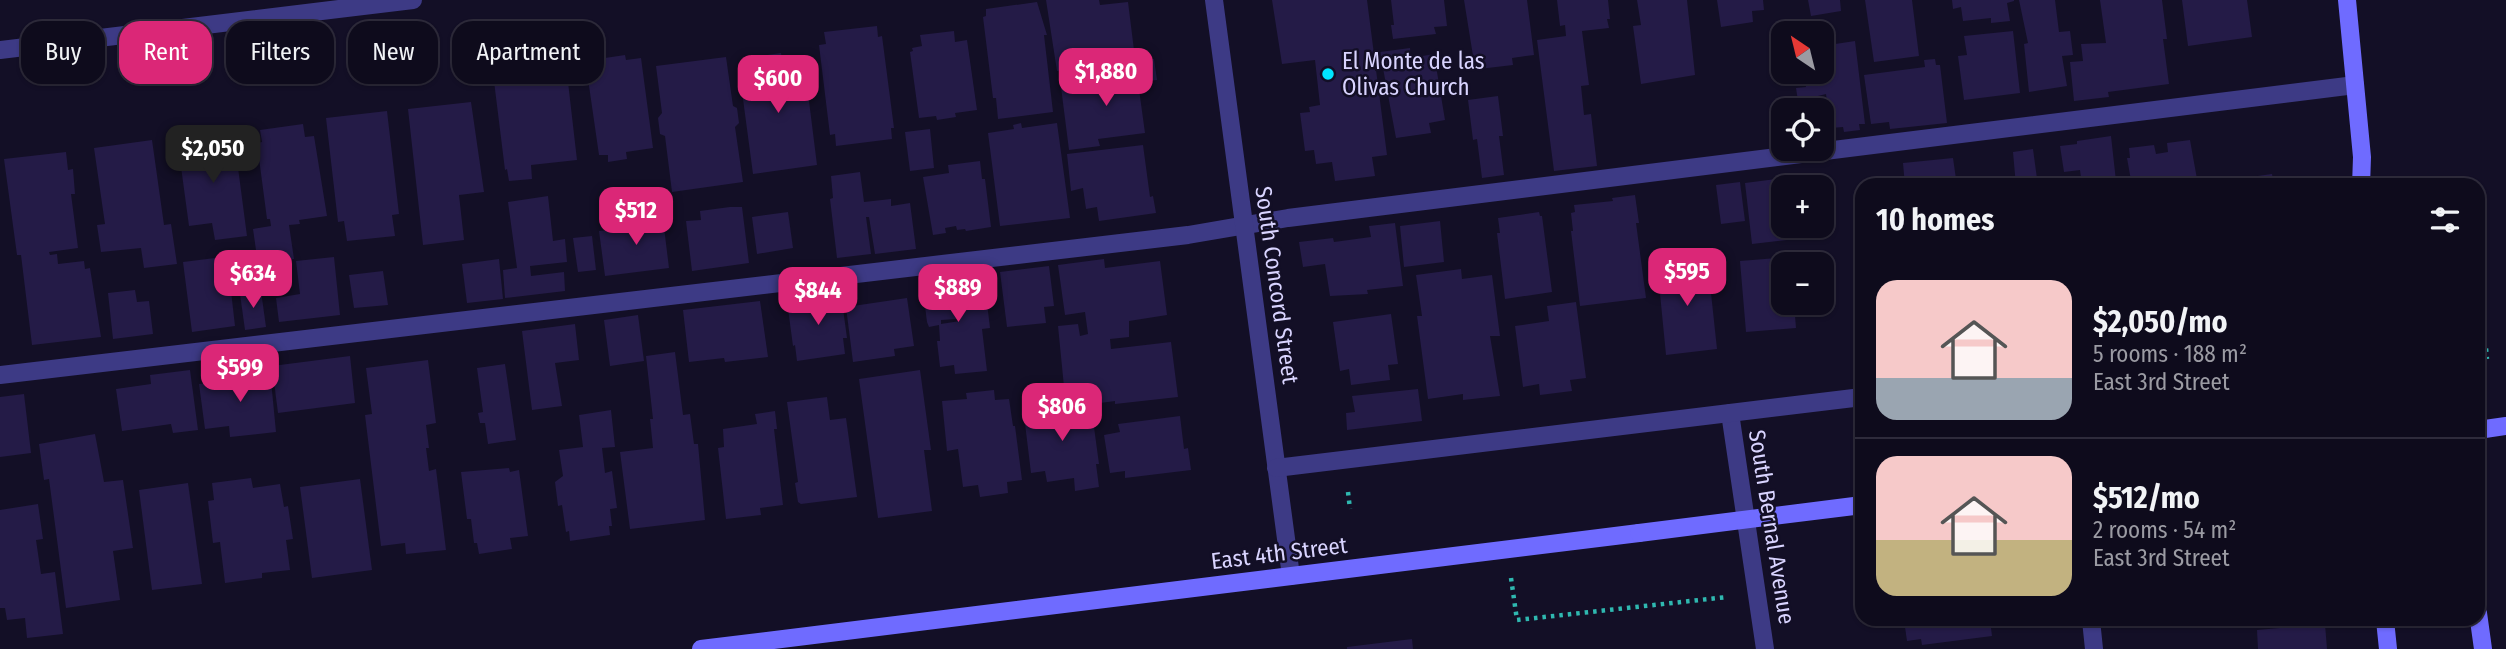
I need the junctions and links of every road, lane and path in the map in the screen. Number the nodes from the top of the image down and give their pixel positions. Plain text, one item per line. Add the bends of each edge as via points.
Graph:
1 (413, 0) edge
2 (1214, 0) edge
3 (2347, 0) edge
4 (0, 50) edge
5 (2355, 85) junction
6 (2361, 178) edge
7 (1244, 224) junction
8 (2485, 348) edge
9 (2487, 359) dead end
10 (0, 375) edge
11 (1855, 398) edge
12 (1730, 413) junction
13 (2506, 426) edge
14 (2485, 429) edge
15 (1276, 468) junction
16 (1348, 492) dead end
17 (1855, 506) edge
18 (1350, 509) dead end
19 (1507, 549) junction
20 (1291, 576) junction
21 (1758, 594) junction
22 (2092, 626) edge
23 (2386, 626) edge
24 (2480, 626) edge
25 (701, 649) edge
26 (1765, 649) edge
27 (2095, 649) edge
28 (2388, 649) edge
29 (2483, 649) edge

1 - 4 street
2 - 7 street, South Concord Street
3 - 5 main road
5 - 6 main road
5 - 7 street
7 - 10 street via 1188,235
7 - 15 street, South Concord Street
8 - 9 path
11 - 12 street
12 - 15 street
12 - 21 street, South Bernal Avenue
13 - 14 main road
15 - 20 street, South Concord Street
16 - 18 path
17 - 19 main road, East 4th Street, bridge
19 - 20 main road, East 4th Street
19 - 21 path via 1517,620
20 - 25 main road, East 4th Street
21 - 26 street, South Bernal Avenue
22 - 27 street
23 - 28 main road
24 - 29 main road

